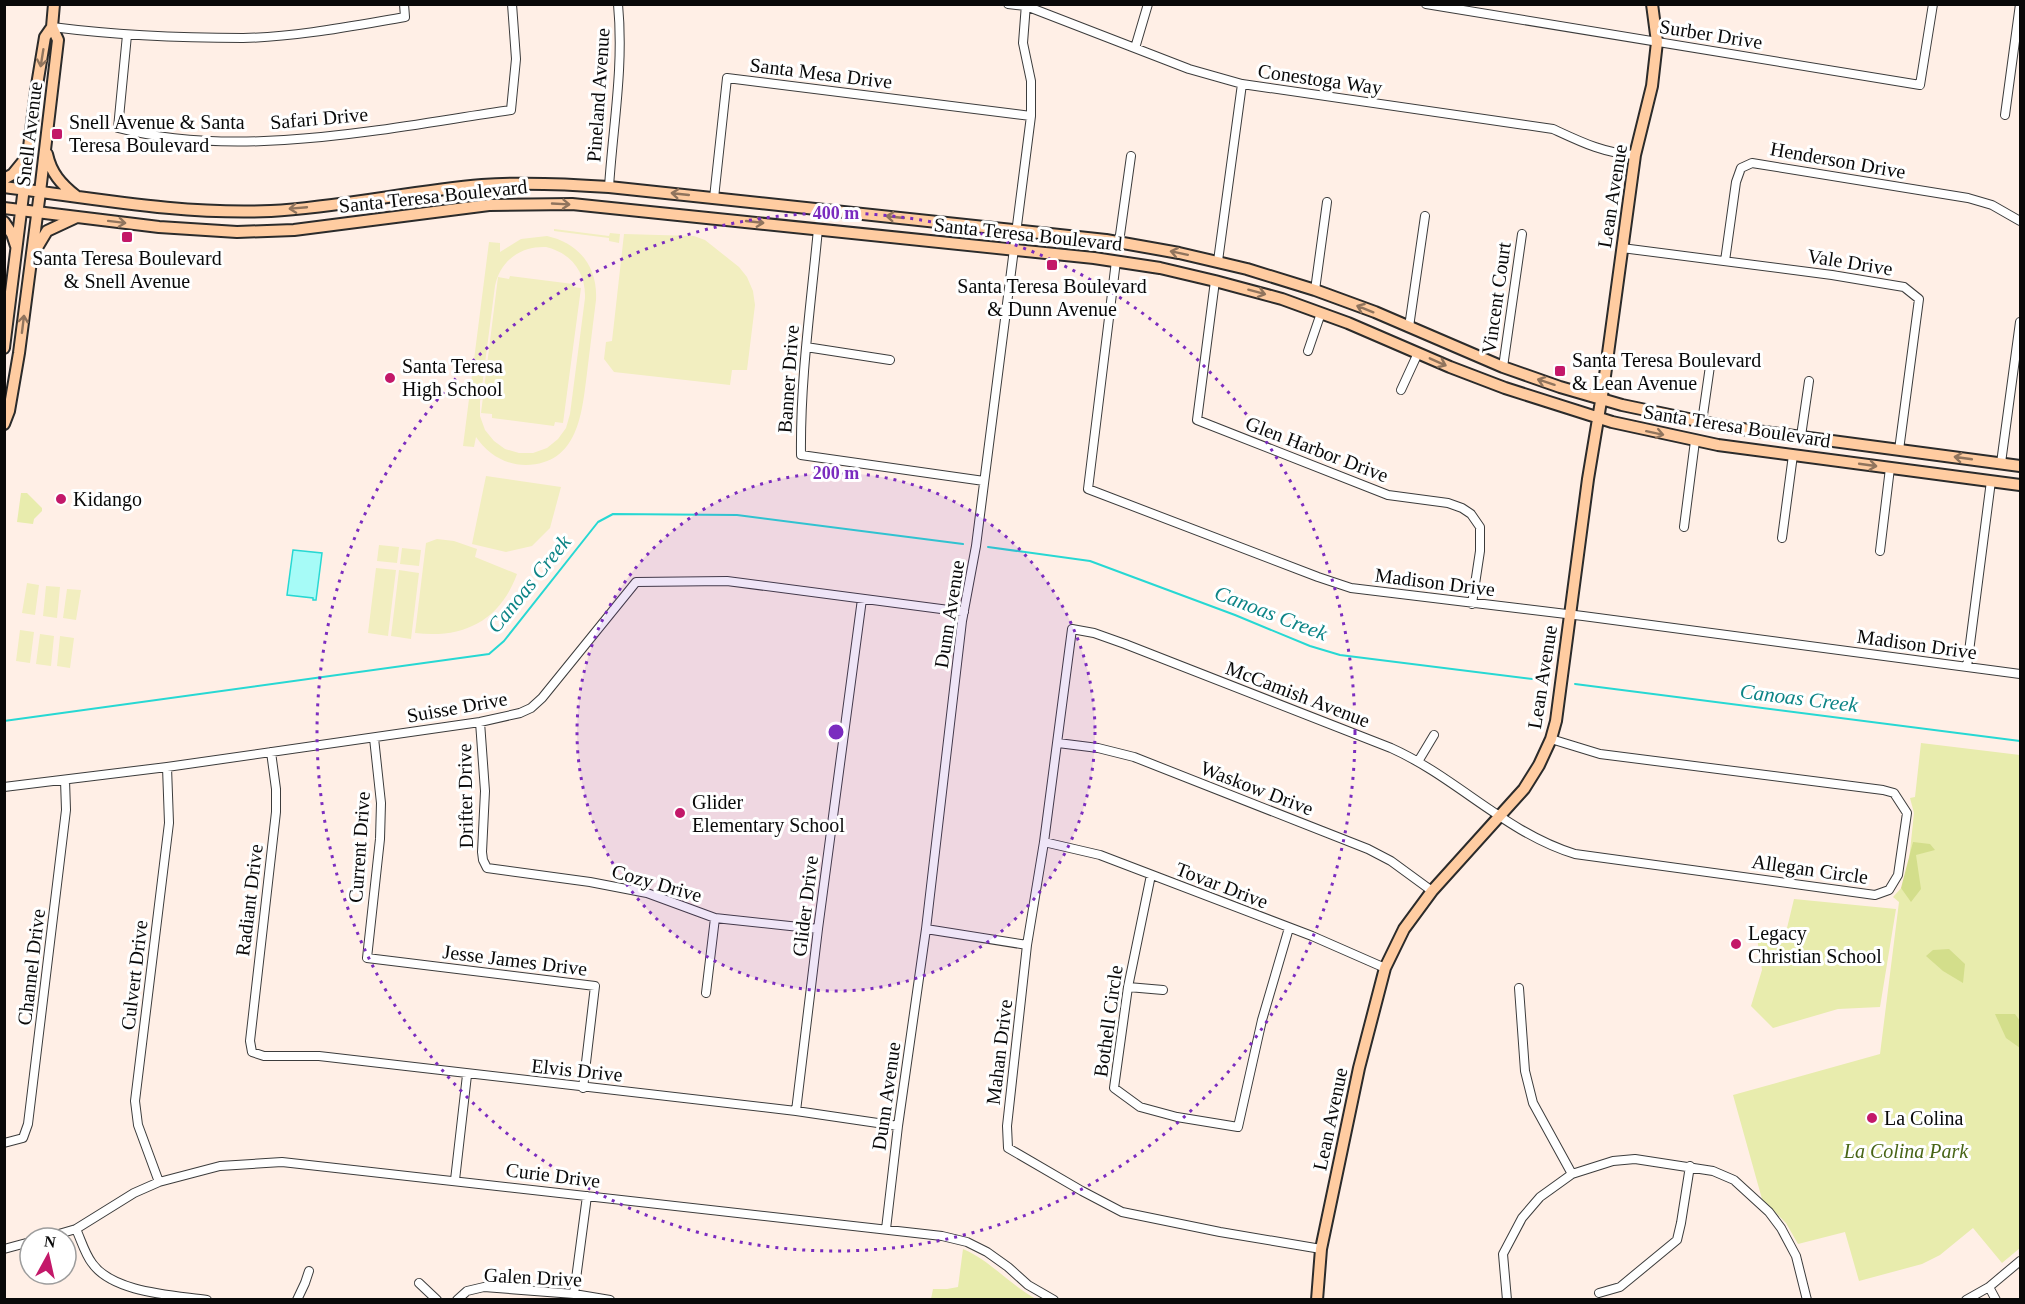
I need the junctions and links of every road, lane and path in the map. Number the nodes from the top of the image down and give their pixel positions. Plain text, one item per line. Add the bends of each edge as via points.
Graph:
1 (54, 4) edge
2 (404, 4) edge
3 (512, 4) edge
4 (618, 4) edge
5 (1008, 4) edge
6 (1148, 4) edge
7 (1426, 4) edge
8 (1652, 4) edge
9 (1933, 4) edge
10 (2020, 4) edge
11 (1026, 5) edge
12 (52, 27) junction
13 (127, 35) junction
14 (1657, 42) junction
15 (1135, 48) junction
16 (1242, 84) junction
17 (2005, 115) dead end
18 (1031, 116) junction
19 (45, 147) junction
20 (28, 155) junction
21 (1635, 155) junction
22 (1131, 156) dead end
23 (4, 179) edge
24 (609, 187) junction
25 (4, 188) edge
26 (24, 190) junction
27 (40, 192) junction
28 (76, 196) junction
29 (714, 198) junction
30 (1327, 202) dead end
31 (4, 208) edge
32 (21, 210) junction
33 (38, 212) junction
34 (1425, 216) dead end
35 (78, 217) junction
36 (2020, 221) edge
37 (4, 222) edge
38 (818, 229) junction
39 (1016, 230) junction
40 (1522, 234) dead end
41 (1119, 242) junction
42 (1622, 248) junction
43 (17, 249) junction
44 (1013, 250) junction
45 (31, 259) junction
46 (1116, 261) junction
47 (1218, 261) junction
48 (1725, 261) junction
49 (1215, 280) junction
50 (1315, 290) junction
51 (1321, 313) junction
52 (2020, 322) edge
53 (1409, 327) junction
54 (806, 347) junction
55 (4, 348) edge
56 (1308, 351) dead end
57 (1418, 353) junction
58 (890, 360) dead end
59 (1710, 366) dead end
60 (1503, 367) junction
61 (1809, 381) dead end
62 (1401, 390) dead end
63 (1602, 399) junction
64 (1598, 419) junction
65 (1702, 422) junction
66 (4, 424) edge
67 (1801, 436) junction
68 (1695, 441) junction
69 (1899, 450) junction
70 (1793, 455) junction
71 (2001, 463) junction
72 (2020, 466) edge
73 (1890, 468) junction
74 (984, 481) junction
75 (1991, 481) junction
76 (2020, 485) edge
77 (1683, 527) dead end
78 (1782, 538) dead end
79 (1880, 551) dead end
80 (862, 599) junction
81 (1472, 604) junction
82 (964, 612) junction
83 (1570, 615) junction
84 (1072, 629) joint
85 (1966, 667) junction
86 (2020, 674) edge
87 (480, 722) junction
88 (1434, 735) dead end
89 (374, 738) junction
90 (1551, 739) junction
91 (1058, 743) junction
92 (271, 752) junction
93 (1419, 760) junction
94 (167, 767) junction
95 (65, 780) junction
96 (4, 787) edge
97 (1501, 816) junction
98 (1044, 842) junction
99 (487, 868) joint
100 (1151, 875) junction
101 (1432, 891) junction
102 (715, 918) junction
103 (1290, 928) junction
104 (818, 929) junction
105 (926, 929) junction
106 (1027, 945) junction
107 (367, 958) joint
108 (1385, 968) junction
109 (1128, 987) junction
110 (1519, 988) dead end
111 (1163, 990) dead end
112 (706, 993) dead end
113 (252, 1052) joint
114 (467, 1074) junction
115 (583, 1088) junction
116 (796, 1111) junction
117 (898, 1126) junction
118 (4, 1143) edge
119 (1690, 1166) junction
120 (1572, 1174) junction
121 (455, 1180) junction
122 (159, 1182) junction
123 (587, 1196) junction
124 (78, 1228) edge
125 (886, 1229) junction
126 (78, 1233) edge
127 (1321, 1250) junction
128 (2020, 1261) edge
129 (309, 1271) dead end
130 (419, 1283) dead end
131 (1989, 1287) junction
132 (1599, 1293) dead end
133 (574, 1294) junction
134 (523, 1295) edge
135 (207, 1299) edge
136 (297, 1299) edge
137 (437, 1299) edge
138 (457, 1299) edge
139 (610, 1299) edge
140 (1054, 1299) edge
141 (1317, 1299) edge
142 (1507, 1299) edge
143 (1807, 1299) edge
144 (1966, 1299) edge
145 (1996, 1299) edge

1 - 12 main road, Snell Avenue
2 - 13 street via 405,17 318,32 244,38
3 - 13 street, Safari Drive via 516,59 511,110 287,139 234,142 118,128
4 - 24 street, Pineland Avenue via 621,66
5 - 11 street, Conestoga Way
6 - 15 street
7 - 14 street, Surber Drive
8 - 14 main road, Lean Avenue
9 - 14 street, Surber Drive via 1920,85
10 - 17 street
11 - 15 street, Conestoga Way
11 - 18 street, Dunn Avenue via 1023,43 1031,81
12 - 13 street
12 - 19 main road, Snell Avenue via 58,40
12 -> 20 main road, Snell Avenue via 45,37
14 - 21 main road, Lean Avenue via 1652,86
15 - 16 street, Conestoga Way
16 - 21 street, Conestoga Way via 1553,129 1599,149
16 - 47 street
18 - 29 street, Santa Mesa Drive via 727,78
18 - 39 street, Dunn Avenue
19 - 27 main road, Snell Avenue
19 - 28 main road via 56,177
20 - 23 main road via 14,174
20 - 26 main road, Snell Avenue
21 - 42 main road, Lean Avenue
22 - 41 street
24 -> 28 main road, Santa Teresa Boulevard via 482,185 246,211 181,209
29 -> 24 main road, Santa Teresa Boulevard
25 - 26 main road, Santa Teresa Boulevard
26 - 27 main road, Santa Teresa Boulevard
26 - 32 main road, Snell Avenue
27 - 28 main road, Santa Teresa Boulevard
27 - 33 main road, Snell Avenue
39 -> 29 main road, Santa Teresa Boulevard
30 - 50 street
31 - 32 main road, Santa Teresa Boulevard
32 - 33 main road, Santa Teresa Boulevard
32 - 43 main road, Snell Avenue
33 - 35 main road, Santa Teresa Boulevard
33 - 45 main road, Snell Avenue
34 - 53 street
35 -> 38 main road, Santa Teresa Boulevard via 194,230 270,231 469,207 547,203
35 - 45 main road via 47,231
36 - 48 street, Henderson Drive via 1968,198 1752,163 1741,168 1736,182
37 - 43 main road
38 - 44 main road, Santa Teresa Boulevard
38 - 54 street, Banner Drive
39 - 41 main road, Santa Teresa Boulevard
39 - 44 street, Dunn Avenue
40 - 60 street, Vincent Court
47 -> 41 main road, Santa Teresa Boulevard
42 - 48 street, Vale Drive
42 - 63 main road, Lean Avenue
43 - 55 main road, Snell Avenue
44 - 46 main road, Santa Teresa Boulevard
44 - 74 street, Dunn Avenue
66 -> 45 main road, Snell Avenue via 19,353
46 - 49 main road, Santa Teresa Boulevard
46 - 81 street, Madison Drive via 1088,489 1351,588
47 - 50 main road, Santa Teresa Boulevard
48 - 69 street, Vale Drive via 1904,287 1919,299
49 -> 51 main road, Santa Teresa Boulevard
49 - 81 street, Glen Harbor Drive via 1197,420 1388,495 1449,503 1471,514 1480,526
53 -> 50 main road, Santa Teresa Boulevard
51 - 56 street
51 - 57 main road, Santa Teresa Boulevard
52 - 71 street
53 - 60 main road, Santa Teresa Boulevard
54 - 58 street
54 - 74 street, Banner Drive via 801,455
57 - 62 street
57 -> 64 main road, Santa Teresa Boulevard
59 - 65 street
63 -> 60 main road, Santa Teresa Boulevard
61 - 67 street
63 - 64 main road, Lean Avenue
63 - 65 main road, Santa Teresa Boulevard
64 -> 68 main road, Santa Teresa Boulevard
64 - 83 main road, Lean Avenue
65 - 67 main road, Santa Teresa Boulevard
67 - 69 main road, Santa Teresa Boulevard
68 - 70 main road, Santa Teresa Boulevard
68 - 77 street
71 -> 69 main road, Santa Teresa Boulevard
70 -> 73 main road, Santa Teresa Boulevard
70 - 78 street
71 - 72 main road, Santa Teresa Boulevard
73 - 75 main road, Santa Teresa Boulevard
73 - 79 street
74 - 82 street, Dunn Avenue
75 - 76 main road, Santa Teresa Boulevard
75 - 85 street
80 - 82 street, Suisse Drive
80 - 87 street, Suisse Drive via 727,581 636,582 531,708
80 - 104 street, Glider Drive
81 - 83 street, Madison Drive
82 - 105 street, Dunn Avenue
83 - 85 street, Madison Drive
83 - 90 main road, Lean Avenue
84 - 91 street, Mahan Drive
84 - 93 street, McCamish Avenue via 1125,644
85 - 86 street, Madison Drive
87 - 89 street, Suisse Drive
87 - 99 street, Drifter Drive via 485,791 482,852
88 - 93 street
89 - 92 street, Suisse Drive
89 - 107 street, Current Drive via 381,812
90 - 97 main road, Lean Avenue via 1524,789
90 - 97 street, Allegan Circle via 1600,754 1894,793 1907,813 1898,875 1889,890 1875,895 1586,856 1551,847
91 - 98 street, Mahan Drive
91 - 101 street, Waskow Drive via 1134,757 1368,849
92 - 94 street, Suisse Drive
92 - 113 street, Radiant Drive via 276,812 250,1041
93 - 97 street, McCamish Avenue
94 - 95 street, Suisse Drive
94 - 122 street, Culvert Drive via 169,824 135,1101 138,1125
95 - 96 street, Suisse Drive
95 - 118 street, Channel Drive via 66,810 28,1124 23,1138
97 - 101 main road, Lean Avenue
98 - 100 street, Tovar Drive via 1100,855
98 - 106 street, Mahan Drive
99 - 102 street, Cozy Drive via 647,893
100 - 103 street, Tovar Drive
100 - 109 street, Bothell Circle
101 - 108 main road, Lean Avenue via 1404,929
102 - 104 street, Cozy Drive
102 - 112 street
103 - 108 street, Tovar Drive
103 - 109 street, Bothell Circle via 1262,1020 1238,1127 1140,1107 1114,1088
104 - 116 street, Glider Drive
105 - 106 street
105 - 117 street, Dunn Avenue
106 - 127 street, Mahan Drive via 1007,1126 1008,1148 1122,1212
107 - 115 street, Jesse James Drive via 595,986
108 - 127 main road, Lean Avenue via 1359,1068
109 - 111 street
110 - 120 street via 1526,1071 1533,1103
113 - 114 street, Elvis Drive
114 - 115 street, Elvis Drive
114 - 121 street
115 - 116 street, Elvis Drive
116 - 117 street, Elvis Drive
117 - 125 street, Dunn Avenue
119 - 120 street via 1635,1159 1613,1161
119 - 132 street via 1677,1240 1620,1287
119 - 143 street via 1734,1180 1769,1212 1796,1256
120 - 142 street via 1540,1197 1510,1238 1503,1254
121 - 122 street, Curie Drive via 282,1162 220,1166
121 - 123 street, Curie Drive
122 - 124 street, Curie Drive
123 - 125 street, Curie Drive
123 - 133 street
125 - 140 street, Curie Drive via 968,1242
126 - 135 street via 92,1264 114,1281 152,1292
127 - 141 main road, Lean Avenue
128 - 131 street
129 - 136 street
130 - 137 street
131 - 144 street
131 - 145 street
133 - 134 street, Galen Drive
133 - 139 street, Galen Drive
134 - 138 street, Galen Drive via 484,1287 467,1291

